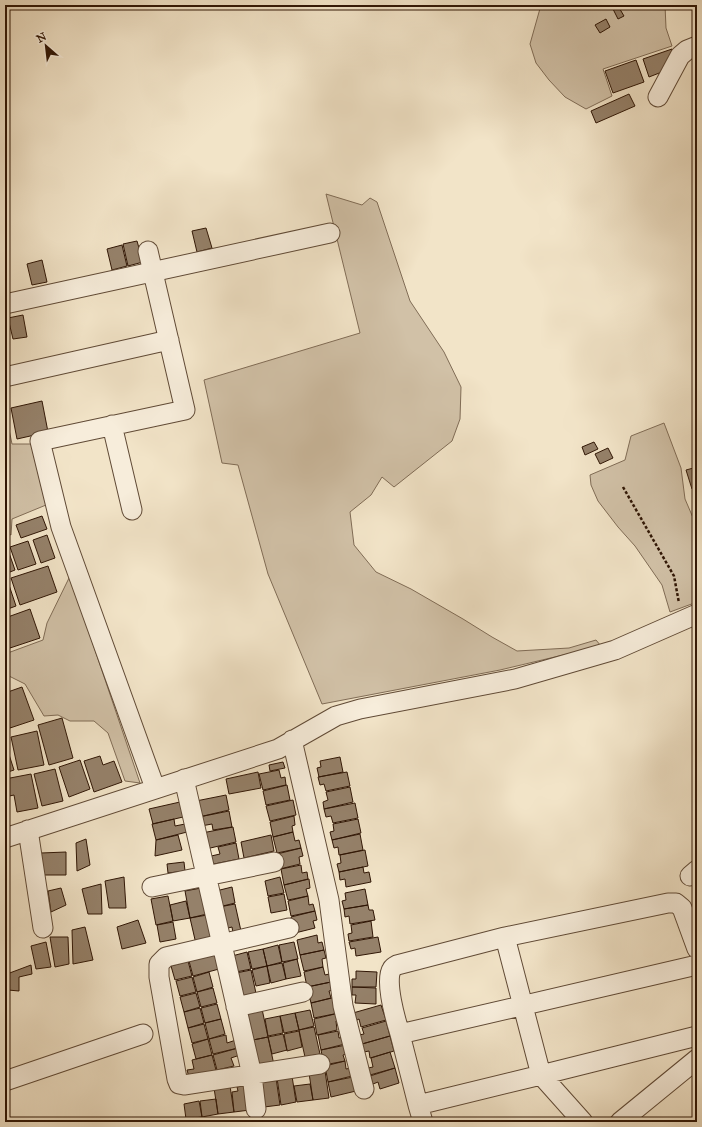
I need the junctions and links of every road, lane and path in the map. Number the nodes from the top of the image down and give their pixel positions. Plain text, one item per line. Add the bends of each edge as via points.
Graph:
1 (697, 46) edge
2 (658, 97) dead end
3 (330, 233) dead end
4 (148, 251) dead end
5 (153, 272) junction
6 (5, 304) edge
7 (169, 340) junction
8 (9, 376) dead end
9 (112, 425) junction
10 (623, 487) dead end
11 (132, 510) dead end
12 (690, 616) edge
13 (292, 740) junction
14 (184, 779) junction
15 (155, 788) junction
16 (28, 830) junction
17 (5, 838) edge
18 (274, 862) dead end
19 (206, 876) junction
20 (152, 887) dead end
21 (44, 928) dead end
22 (289, 928) dead end
23 (505, 937) junction
24 (222, 944) junction
25 (697, 949) edge
26 (697, 965) edge
27 (303, 992) dead end
28 (523, 1005) junction
29 (236, 1007) junction
30 (143, 1034) dead end
31 (400, 1034) junction
32 (697, 1036) edge
33 (697, 1059) edge
34 (320, 1064) dead end
35 (252, 1075) junction
36 (541, 1075) junction
37 (5, 1081) edge
38 (364, 1089) dead end
39 (256, 1109) dead end
40 (421, 1113) edge
41 (579, 1121) edge
42 (620, 1122) edge

1 - 2 street via 680,56
3 - 5 street
4 - 5 street
5 - 6 street
5 - 7 street
7 - 8 street
7 - 9 street via 185,410
9 - 11 street
9 - 15 street via 40,440 61,527
10 - 12 path via 674,576
12 - 13 street via 615,650 515,679 360,709 336,716
13 - 14 street via 278,748
13 - 38 street via 329,900 343,1006
14 - 15 street
14 - 19 street
15 - 16 street
16 - 17 street
16 - 21 street
18 - 19 street
19 - 20 street
19 - 24 street
22 - 24 street
23 - 25 street via 676,903 682,908
23 - 28 street
23 - 31 street via 397,965 392,969 391,1003
24 - 29 street
24 - 35 street via 166,957 159,964 177,1080 179,1084 184,1085
26 - 28 street
27 - 29 street
28 - 31 street
28 - 36 street
29 - 35 street
30 - 37 street
31 - 40 street
32 - 36 street
33 - 42 street
34 - 35 street
35 - 39 street
36 - 40 street
36 - 41 street

